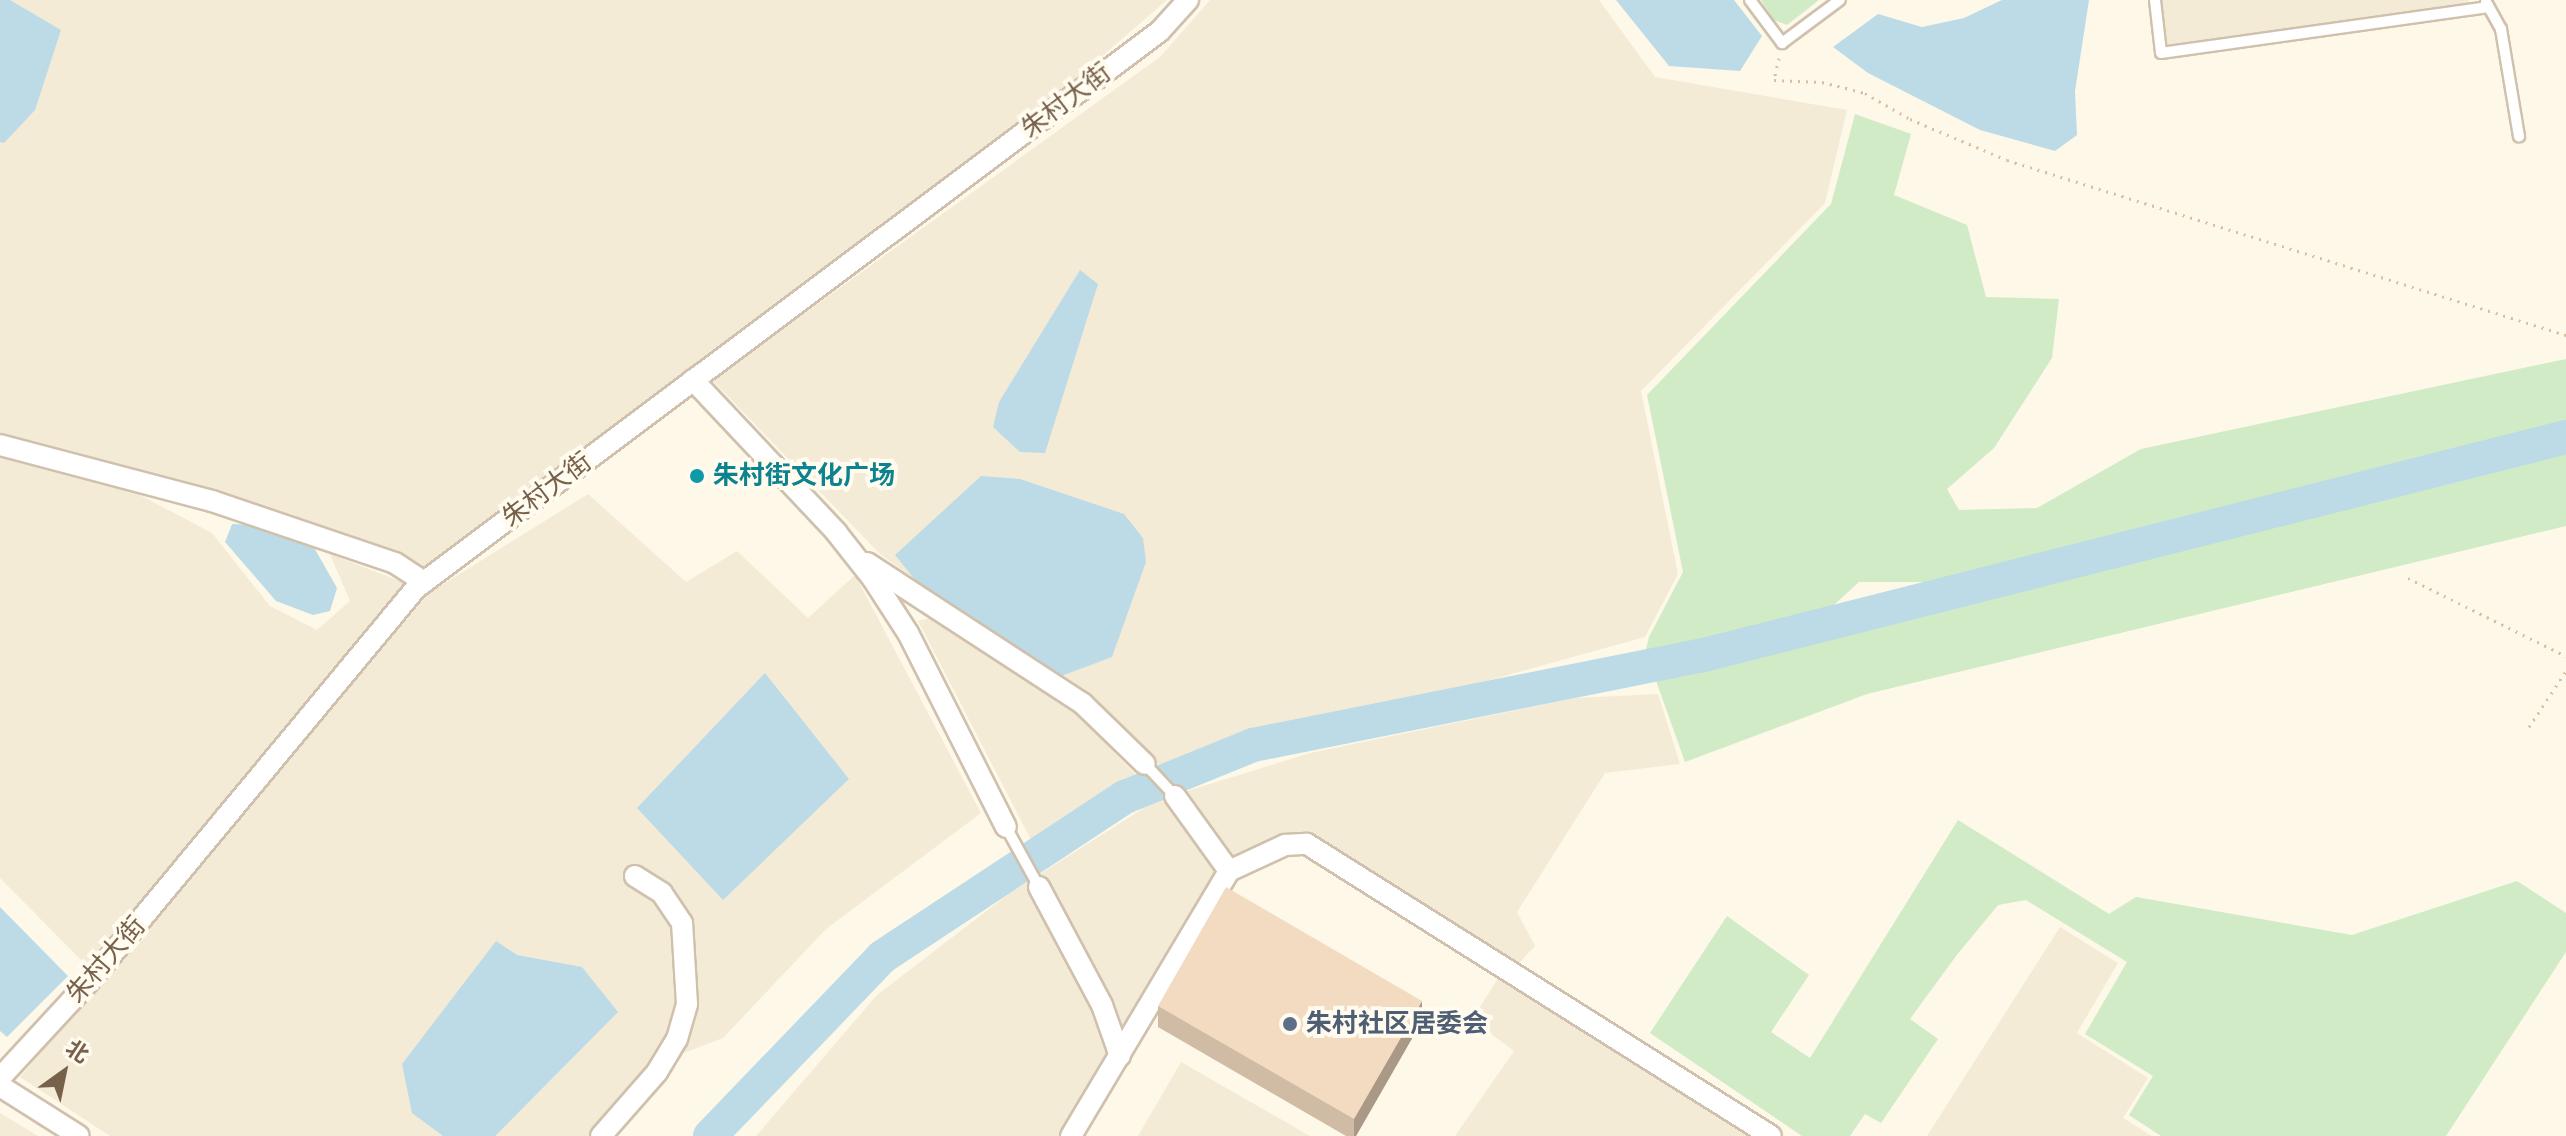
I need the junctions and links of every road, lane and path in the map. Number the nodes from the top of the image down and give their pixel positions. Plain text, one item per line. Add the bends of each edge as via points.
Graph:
1 (1188, 0) edge
2 (1750, 0) edge
3 (1840, 0) edge
4 (2155, 0) edge
5 (2486, 3) edge
6 (1782, 43) junction
7 (2519, 137) dead end
8 (2566, 335) edge
9 (693, 380) junction
10 (0, 445) edge
11 (853, 555) junction
12 (2408, 578) dead end
13 (424, 582) junction
14 (2566, 656) edge
15 (2566, 671) edge
16 (2529, 727) dead end
17 (1145, 764) joint
18 (1175, 796) joint
19 (1006, 827) joint
20 (1229, 871) junction
21 (635, 876) dead end
22 (1039, 887) joint
23 (1120, 1056) junction
24 (0, 1078) edge
25 (0, 1086) edge
26 (79, 1136) edge
27 (601, 1136) edge
28 (1071, 1136) edge
29 (1771, 1136) edge

1 - 9 street, 朱村大街 via 1160,31
2 - 6 lane
3 - 6 lane
4 - 5 lane via 2161,53
5 - 7 lane via 2501,29
6 - 8 path via 1774,80 1822,82 1865,93 1910,119 2007,160
9 - 11 street
9 - 13 street, 朱村大街
10 - 13 street via 212,501 395,563
11 - 17 street via 1083,704
11 - 19 street via 908,633
12 - 14 path
13 - 24 street, 朱村大街 via 94,976
15 - 16 path
17 - 18 lane
18 - 20 street
19 - 22 lane
20 - 23 street
20 - 29 street via 1285,845 1307,844 1331,855
21 - 27 street via 662,893 682,923 687,1004 677,1039 657,1072
22 - 23 street via 1102,1005
23 - 28 street
25 - 26 street

